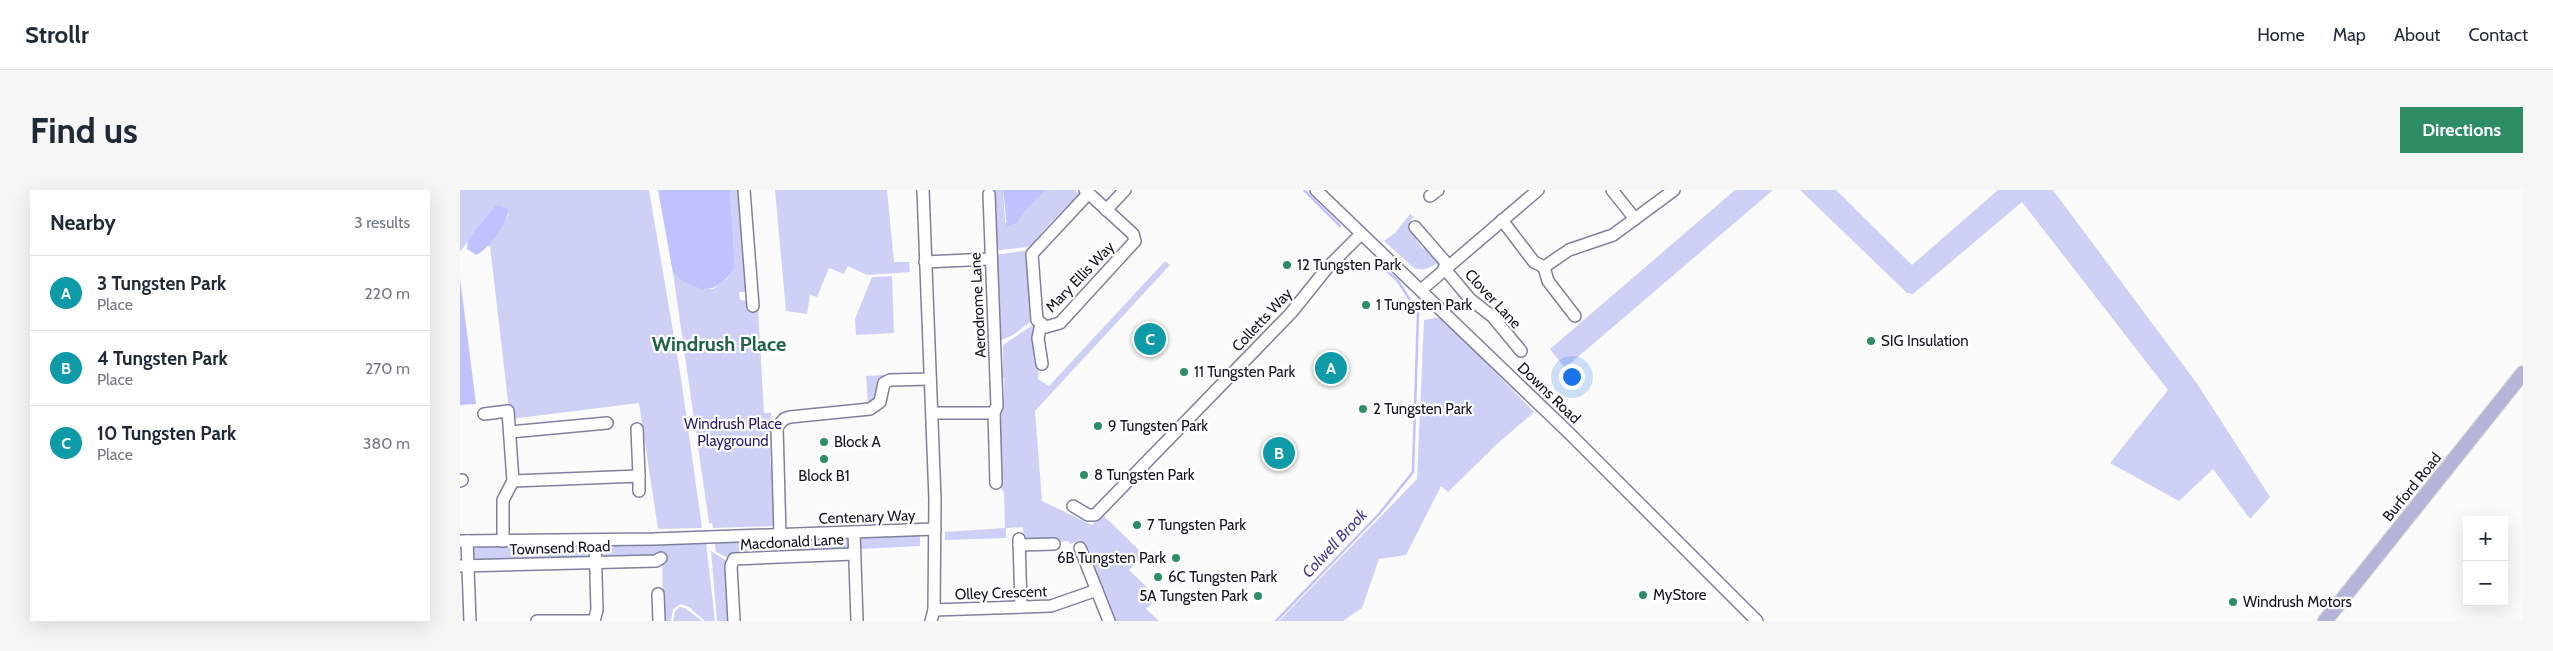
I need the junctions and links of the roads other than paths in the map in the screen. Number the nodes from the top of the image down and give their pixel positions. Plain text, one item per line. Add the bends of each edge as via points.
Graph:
1 (744, 190) edge
2 (923, 190) edge
3 (1125, 190) edge
4 (1316, 190) edge
5 (1538, 190) edge
6 (1612, 190) edge
7 (1674, 190) edge
8 (1086, 192) edge
9 (989, 194) dead end
10 (1106, 210) junction
11 (1635, 219) junction
12 (1502, 220) junction
13 (1416, 227) dead end
14 (1361, 234) junction
15 (990, 259) junction
16 (925, 262) junction
17 (1446, 266) junction
18 (1544, 268) junction
19 (1421, 290) junction
20 (753, 306) dead end
21 (1574, 316) dead end
22 (1040, 324) junction
23 (1521, 351) dead end
24 (1042, 364) dead end
25 (2523, 373) edge
26 (930, 379) junction
27 (932, 413) junction
28 (994, 413) junction
29 (484, 414) dead end
30 (607, 423) dead end
31 (637, 429) dead end
32 (510, 432) junction
33 (639, 476) junction
34 (514, 481) junction
35 (996, 483) dead end
36 (639, 491) dead end
37 (1074, 506) dead end
38 (935, 529) junction
39 (854, 532) junction
40 (780, 534) junction
41 (595, 540) junction
42 (464, 541) edge
43 (503, 541) junction
44 (1054, 544) dead end
45 (1080, 548) dead end
46 (854, 554) junction
47 (661, 558) dead end
48 (595, 562) junction
49 (464, 566) edge
50 (1097, 590) junction
51 (658, 594) dead end
52 (1021, 607) junction
53 (932, 617) edge
54 (1750, 619) edge
55 (470, 621) edge
56 (537, 621) edge
57 (594, 621) edge
58 (659, 621) edge
59 (734, 621) edge
60 (857, 621) edge
61 (920, 621) edge
62 (1108, 621) edge
63 (2325, 621) edge

1 - 20 street
2 - 16 street, Centenary Way
3 - 10 street
4 - 14 street, Downs Road
5 - 12 street
6 - 11 street
7 - 11 street
8 - 10 street, Mary Ellis Way
8 - 22 street, Mary Ellis Way via 1032,254
9 - 15 street, Aerodrome Lane
10 - 22 street, Mary Ellis Way via 1133,234 1135,241 1060,323 1049,328
11 - 18 street via 1613,235 1569,250
12 - 17 street
12 - 18 street via 1534,262
13 - 17 street, Clover Lane
14 - 19 street, Downs Road
14 - 37 street, Colletts Way via 1328,267 1284,320 1094,515
15 - 16 street
15 - 28 street, Aerodrome Lane via 997,406
16 - 26 street, Centenary Way
17 - 19 street
17 - 23 street, Clover Lane via 1470,299 1493,317
18 - 21 street via 1548,281
19 - 54 street, Downs Road via 1626,488
22 - 24 street via 1038,338
25 - 63 main road, Burford Road
26 - 27 street, Centenary Way
26 - 40 street via 884,383 880,402 870,409 790,417 780,422 777,427
27 - 28 street
27 - 38 street, Centenary Way
28 - 35 street, Aerodrome Lane
29 - 32 street via 508,411
30 - 32 street
31 - 33 street
32 - 34 street
33 - 34 street
33 - 36 street
34 - 43 street via 503,500
38 - 39 street, Centenary Way
38 - 53 street
39 - 40 street, Centenary Way
39 - 46 street
40 - 41 street, Centenary Way
41 - 43 street, Centenary Way
41 - 48 street
42 - 43 street, Centenary Way
42 - 49 street
44 - 52 street via 1019,542
45 - 50 street
46 - 59 street, Macdonald Lane via 734,559 731,566
46 - 60 street
47 - 48 street, Townsend Road via 656,561
48 - 49 street, Townsend Road
48 - 57 street via 597,610
49 - 55 street
50 - 52 street, Olley Crescent via 1055,605
50 - 62 street
51 - 58 street
52 - 53 street, Olley Crescent
53 - 61 street, Olley Crescent
56 - 57 street

